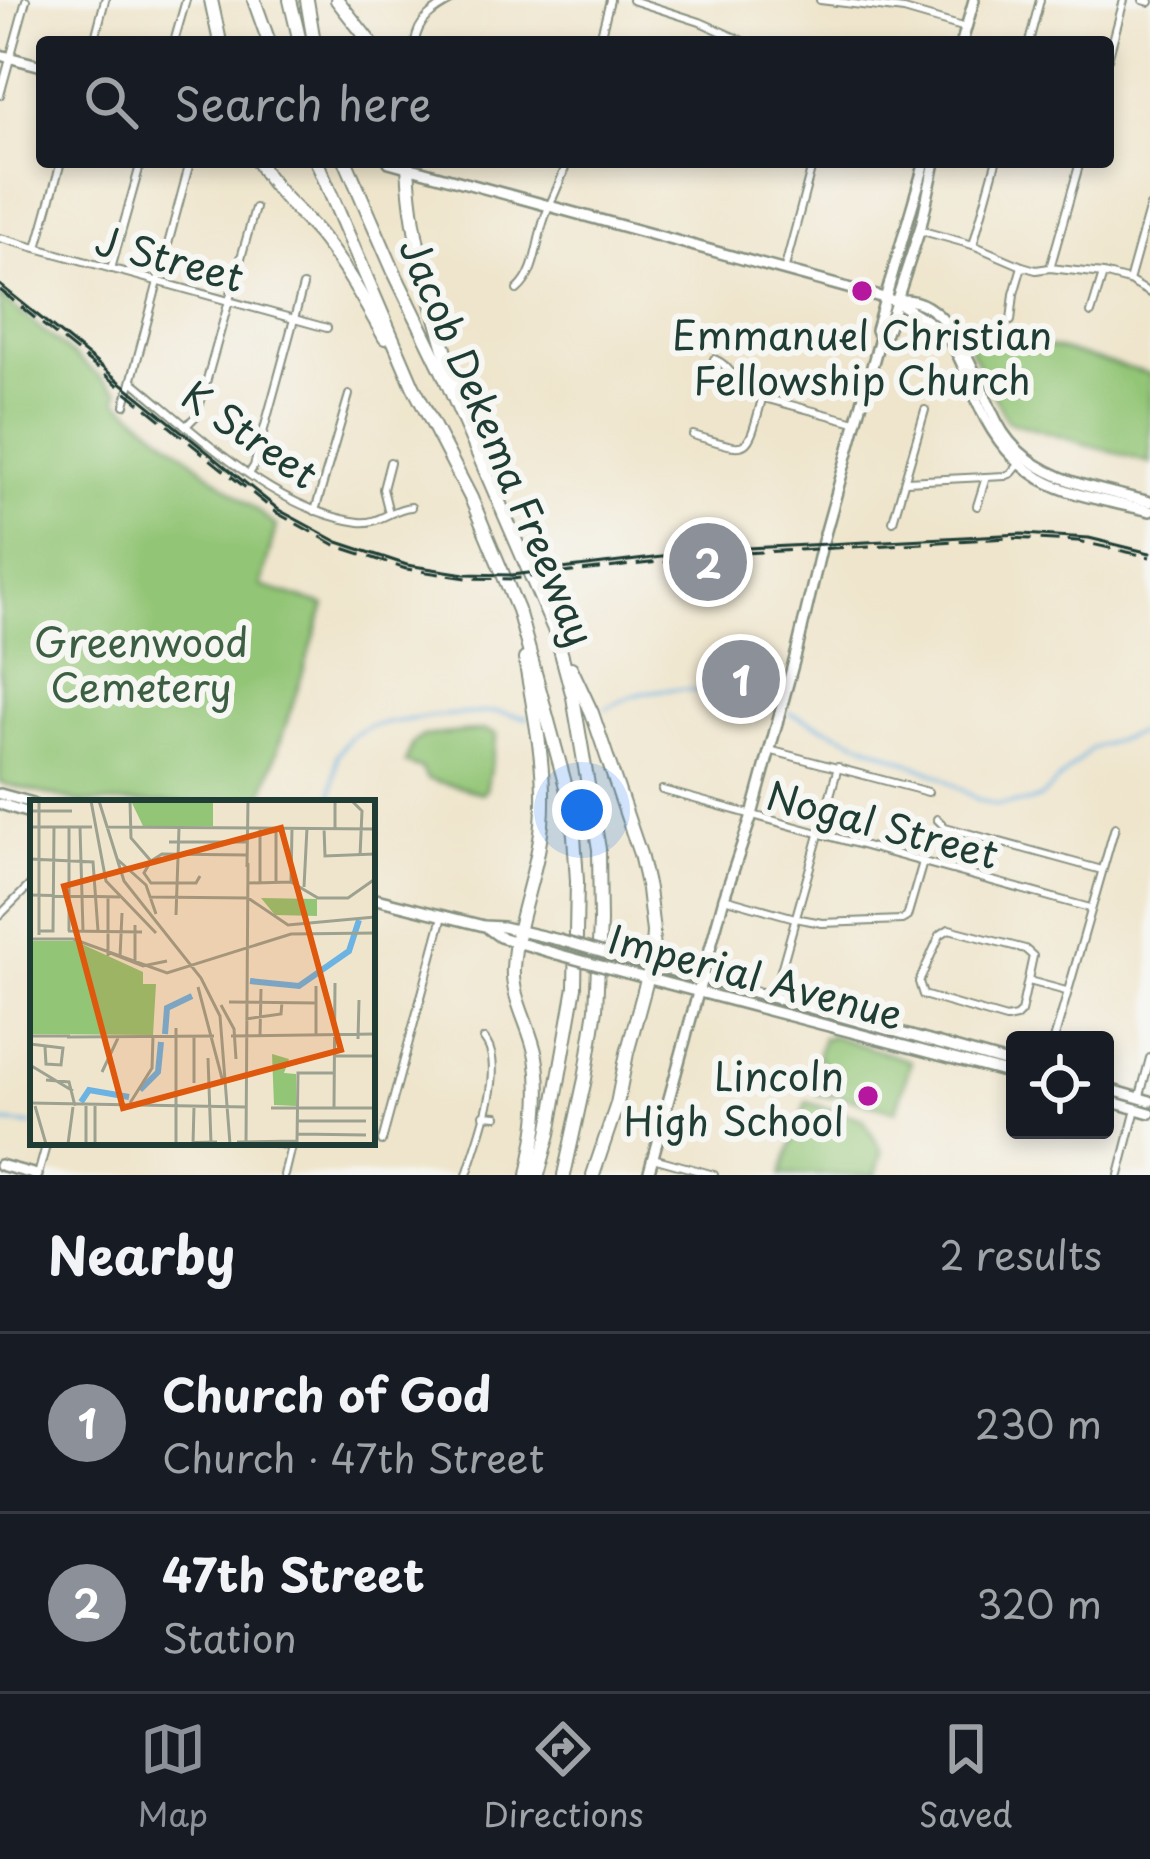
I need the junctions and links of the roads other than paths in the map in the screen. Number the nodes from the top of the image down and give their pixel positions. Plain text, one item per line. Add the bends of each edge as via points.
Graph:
1 (26, 0) edge
2 (105, 0) edge
3 (186, 0) edge
4 (211, 0) edge
5 (254, 0) edge
6 (263, 0) edge
7 (290, 0) edge
8 (308, 0) edge
9 (337, 0) edge
10 (453, 0) edge
11 (610, 0) edge
12 (632, 0) edge
13 (820, 0) edge
14 (974, 0) edge
15 (1040, 0) edge
16 (1124, 0) edge
17 (966, 28) junction
18 (96, 36) edge
19 (176, 36) edge
20 (219, 36) edge
21 (269, 36) edge
22 (270, 36) edge
23 (299, 36) edge
24 (313, 36) edge
25 (365, 36) edge
26 (416, 36) edge
27 (601, 36) edge
28 (732, 36) edge
29 (964, 36) edge
30 (1031, 36) edge
31 (1114, 37) edge
32 (5, 56) edge
33 (36, 64) edge
34 (0, 95) edge
35 (59, 168) edge
36 (139, 168) edge
37 (188, 168) edge
38 (262, 168) edge
39 (320, 168) edge
40 (353, 168) edge
41 (407, 168) edge
42 (421, 168) edge
43 (565, 168) edge
44 (811, 168) edge
45 (923, 168) edge
46 (934, 168) edge
47 (994, 168) edge
48 (1078, 168) edge
49 (550, 206) junction
50 (1150, 206) edge
51 (255, 208) dead end
52 (919, 230) junction
53 (0, 238) edge
54 (973, 245) junction
55 (37, 248) junction
56 (1022, 266) junction
57 (1050, 268) junction
58 (111, 269) junction
59 (784, 271) junction
60 (1103, 274) junction
61 (1129, 281) junction
62 (158, 282) junction
63 (303, 286) dead end
64 (517, 290) dead end
65 (1150, 293) edge
66 (890, 300) junction
67 (228, 301) junction
68 (1090, 313) dead end
69 (294, 319) junction
70 (1011, 321) dead end
71 (327, 328) dead end
72 (714, 359) dead end
73 (132, 381) junction
74 (412, 386) junction
75 (349, 395) dead end
76 (762, 398) junction
77 (125, 405) dead end
78 (925, 410) dead end
79 (855, 422) junction
80 (187, 425) junction
81 (693, 435) dead end
82 (475, 448) junction
83 (389, 462) dead end
84 (1020, 464) junction
85 (249, 474) junction
86 (986, 477) junction
87 (1062, 479) junction
88 (906, 481) junction
89 (411, 506) dead end
90 (977, 506) dead end
91 (1150, 506) edge
92 (315, 511) junction
93 (389, 513) junction
94 (893, 521) dead end
95 (518, 610) junction
96 (556, 634) junction
97 (770, 749) junction
98 (838, 767) junction
99 (662, 790) dead end
100 (928, 792) dead end
101 (0, 794) edge
102 (30, 802) edge
103 (0, 804) edge
104 (30, 813) edge
105 (752, 815) junction
106 (937, 819) dead end
107 (1115, 827) dead end
108 (819, 834) junction
109 (922, 862) junction
110 (1102, 870) junction
111 (30, 885) edge
112 (724, 898) junction
113 (375, 899) edge
114 (1090, 908) junction
115 (0, 915) edge
116 (443, 916) junction
117 (795, 918) junction
118 (519, 937) junction
119 (649, 972) junction
120 (702, 978) junction
121 (1029, 981) junction
122 (698, 990) junction
123 (1067, 992) junction
124 (773, 999) junction
125 (1056, 1031) edge
126 (484, 1039) dead end
127 (1150, 1058) edge
128 (1006, 1062) edge
129 (1006, 1073) edge
130 (1142, 1102) edge
131 (1150, 1113) edge
132 (484, 1115) junction
133 (497, 1116) dead end
134 (382, 1142) dead end
135 (45, 1145) edge
136 (292, 1145) edge
137 (653, 1158) junction
138 (0, 1165) edge
139 (38, 1175) edge
140 (284, 1175) edge
141 (467, 1175) edge
142 (528, 1175) edge
143 (538, 1175) edge
144 (564, 1175) edge
145 (593, 1175) edge
146 (648, 1175) edge
147 (715, 1175) edge
148 (1119, 1175) edge

1 - 32 street
2 - 18 street
3 - 19 street
4 - 20 highway
5 - 21 highway
6 - 22 highway
7 - 23 highway
8 - 24 highway
9 - 25 highway
10 - 26 street via 426,18
11 - 27 street
12 - 28 street
13 - 17 street via 904,10
14 - 17 main road
15 - 30 street
16 - 31 street
17 - 29 main road
32 - 33 main road
32 - 34 street
35 - 55 street
36 - 58 street
37 - 62 street
38 - 74 highway via 344,268
39 - 74 highway, Jacob Dekema Freeway
40 - 82 highway, Jacob Dekema Freeway
41 - 82 highway via 430,301
42 - 49 main road
43 - 49 street
44 - 59 street
45 - 66 main road
46 - 52 main road
47 - 54 street
48 - 57 street
49 - 59 main road
49 - 64 street via 527,281
50 - 61 street
51 - 67 street
52 - 54 street
52 - 66 main road
53 - 55 street, J Street
54 - 56 street
55 - 58 street, J Street
56 - 57 street
56 - 70 street
57 - 60 street
58 - 62 street, J Street
59 - 66 main road
60 - 61 street
60 - 68 street
61 - 65 street
62 - 67 street, J Street
62 - 73 street
63 - 69 street
66 - 79 main road
66 - 84 main road via 946,336 990,430
66 - 87 main road via 913,302 950,327 1010,442
67 - 69 street, J Street
67 - 80 street via 197,415
69 - 71 street, J Street
69 - 85 street
72 - 76 street
73 - 77 street
73 - 80 street, K Street
74 - 95 highway, Jacob Dekema Freeway
75 - 92 street
76 - 79 street
76 - 81 street via 746,446
78 - 88 street
79 - 97 main road
80 - 85 street, K Street
82 - 96 highway, Jacob Dekema Freeway
83 - 93 street
84 - 86 street
84 - 87 main road
84 - 91 main road via 1058,487
85 - 92 street, K Street
86 - 88 street
86 - 90 street
87 - 91 main road
88 - 94 street
89 - 93 street, K Street
92 - 93 street, K Street via 364,524
95 - 118 highway via 542,802
95 - 143 highway, Jacob Dekema Freeway via 562,769 577,881 575,987
96 - 119 highway via 640,854 652,932
96 - 144 highway, Jacob Dekema Freeway via 599,849 596,1009
97 - 98 street
97 - 105 main road
98 - 100 street
98 - 108 street
99 - 105 street, Nogal Street
101 - 102 main road
103 - 104 main road
105 - 108 street, Nogal Street
105 - 112 main road
106 - 110 street
107 - 110 street
108 - 109 street, Nogal Street
108 - 117 street
109 - 114 street, Nogal Street
109 - 117 street via 902,920
110 - 114 street
111 - 115 street
112 - 117 street
112 - 120 main road
113 - 116 main road, Imperial Avenue
114 - 123 street
116 - 118 main road, Imperial Avenue
116 - 134 street
117 - 124 street
118 - 119 main road, Imperial Avenue, bridge via 559,940
118 - 119 main road, Imperial Avenue, bridge via 627,973
118 - 142 highway via 516,994 539,1084
119 - 120 main road, Imperial Avenue
119 - 122 main road, Imperial Avenue
119 - 145 highway
120 - 122 main road
120 - 124 main road, Imperial Avenue
121 - 121 street via 1021,1012 1006,1019 919,990 940,935 954,929 1025,949 1033,956
121 - 123 street
122 - 129 main road, Imperial Avenue
122 - 137 main road
123 - 125 street
124 - 128 main road, Imperial Avenue
126 - 132 street via 494,1080
127 - 130 street
130 - 131 main road
130 - 148 street
132 - 133 street
132 - 141 street
135 - 139 street
136 - 140 street
137 - 146 main road
137 - 147 street
138 - 139 main road

